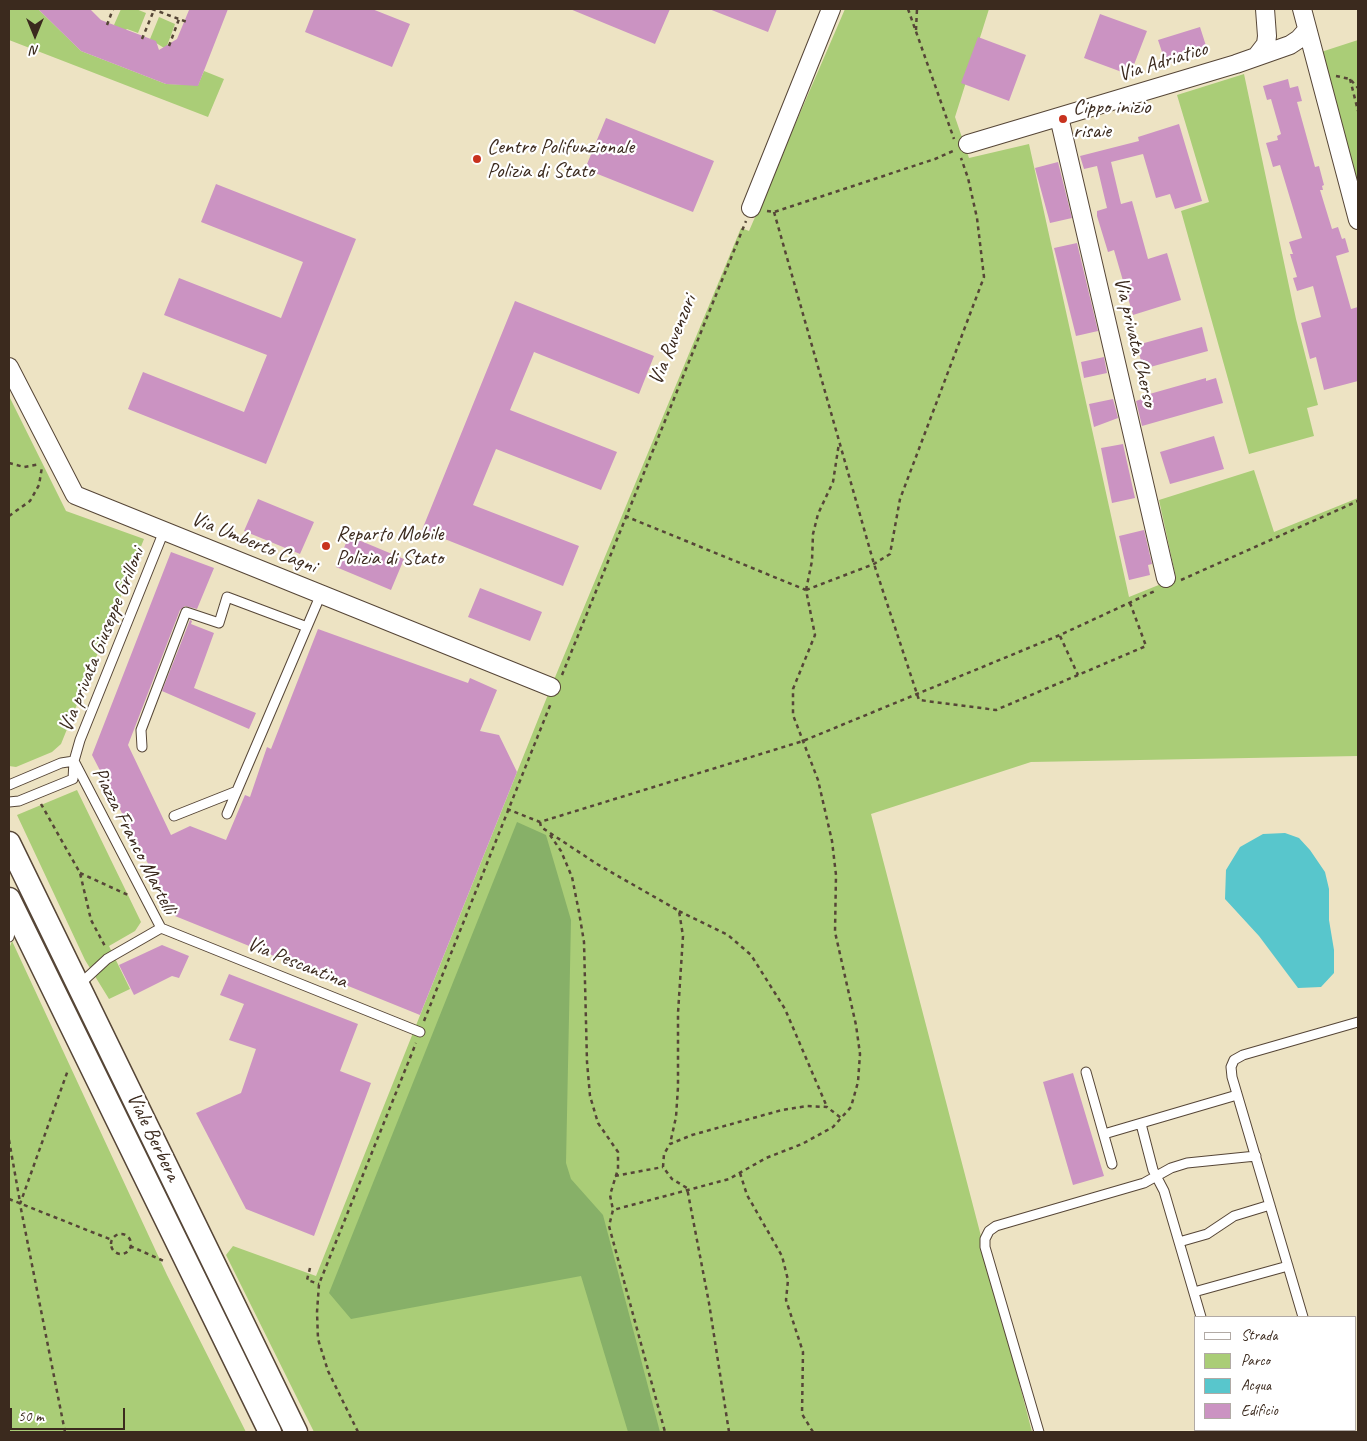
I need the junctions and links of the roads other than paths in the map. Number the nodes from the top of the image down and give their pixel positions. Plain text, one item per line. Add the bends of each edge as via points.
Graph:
1 (831, 9) edge
2 (1265, 9) edge
3 (1302, 9) edge
4 (1306, 31) junction
5 (1267, 36) junction
6 (1290, 45) junction
7 (1312, 53) junction
8 (1256, 57) junction
9 (1059, 117) junction
10 (961, 146) road end
11 (751, 208) road end
12 (1358, 220) edge
13 (9, 367) edge
14 (164, 531) junction
15 (1169, 583) road end
16 (321, 594) junction
17 (306, 627) junction
18 (555, 688) road end
19 (142, 747) dead end
20 (74, 761) junction
21 (9, 786) edge
22 (237, 791) junction
23 (9, 802) edge
24 (227, 814) dead end
25 (174, 816) dead end
26 (9, 843) edge
27 (12, 906) edge
28 (161, 928) junction
29 (9, 937) edge
30 (79, 985) junction
31 (1358, 1022) edge
32 (420, 1032) road end
33 (1086, 1072) dead end
34 (1238, 1095) junction
35 (1140, 1124) junction
36 (1104, 1134) junction
37 (1256, 1156) junction
38 (1112, 1164) dead end
39 (1157, 1177) junction
40 (1270, 1206) junction
41 (1179, 1242) junction
42 (1288, 1266) junction
43 (1194, 1292) junction
44 (1201, 1316) edge
45 (1304, 1316) edge
46 (270, 1432) edge
47 (296, 1432) edge
48 (1039, 1432) edge

1 - 11 street
2 - 5 street
3 - 4 street
4 - 6 street, Via Adriatico
4 - 7 street
5 - 6 street via 1272,43
5 - 8 street via 1266,44
6 - 7 street
6 - 8 street, Via Adriatico
7 - 12 street
8 - 9 street, Via Adriatico
9 - 10 street, Via Adriatico
9 - 15 street, Via privata Cherso
13 - 14 street, Via Umberto Cagni via 75,495
14 - 16 street, Via Umberto Cagni
14 - 20 lane, Via privata Giuseppe Grilloni
16 - 17 lane
16 - 18 street, Via Umberto Cagni
17 - 19 lane via 228,597 219,623 186,612 141,730
17 - 22 lane
20 - 21 lane, Piazza Franco Martelli
20 - 23 lane, Piazza Franco Martelli via 73,779
20 - 28 lane, Piazza Franco Martelli
22 - 24 lane
22 - 25 lane
26 - 30 street, Viale Berbera
27 - 29 lane
27 - 46 street, Viale Berbera
28 - 30 lane, Piazza Franco Martelli via 112,956
28 - 32 lane, Via Pescantina
30 - 47 street, Viale Berbera
31 - 34 lane via 1234,1060 1232,1077
33 - 36 lane
34 - 35 lane
34 - 37 lane
35 - 36 lane
35 - 39 lane
36 - 38 lane
37 - 39 lane via 1187,1163
37 - 40 lane
39 - 41 lane
39 - 48 lane via 996,1226 985,1239
40 - 41 lane via 1234,1216 1207,1234
40 - 42 lane
41 - 43 lane
42 - 43 lane
42 - 45 lane
43 - 44 lane

